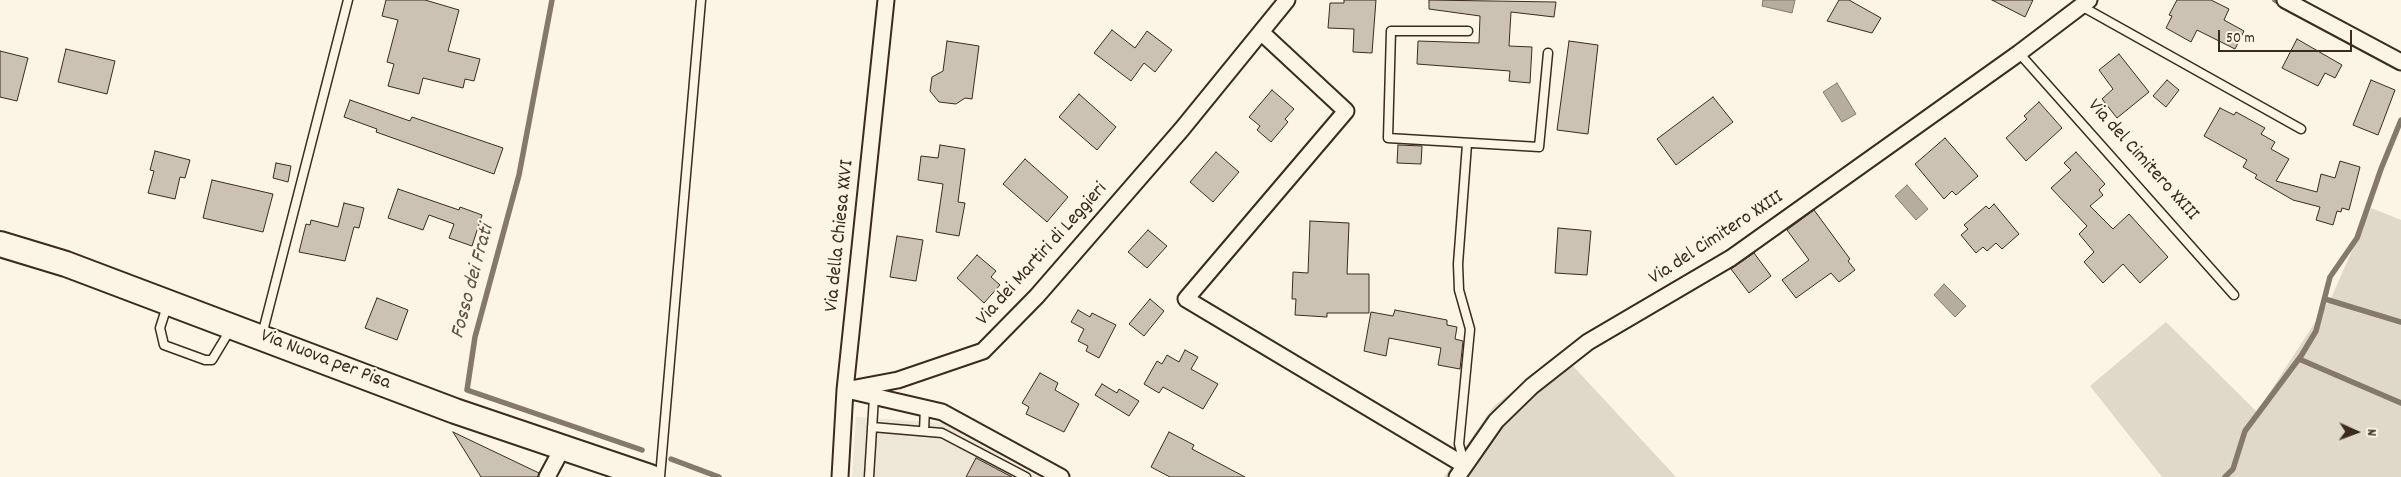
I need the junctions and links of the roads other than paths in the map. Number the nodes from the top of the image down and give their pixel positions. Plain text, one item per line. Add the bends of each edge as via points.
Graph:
1 (348, 0) edge
2 (701, 0) edge
3 (886, 0) edge
4 (1287, 0) edge
5 (2285, 0) edge
6 (2086, 3) edge
7 (1468, 31) dead end
8 (1261, 32) junction
9 (1548, 53) dead end
10 (2019, 53) junction
11 (2401, 62) edge
12 (2301, 129) dead end
13 (1467, 144) junction
14 (0, 244) edge
15 (2234, 295) dead end
16 (169, 302) junction
17 (232, 326) junction
18 (262, 338) junction
19 (845, 390) junction
20 (874, 396) junction
21 (925, 408) junction
22 (872, 428) junction
23 (924, 431) junction
24 (563, 447) junction
25 (1461, 471) edge
26 (547, 477) edge
27 (650, 477) edge
28 (660, 477) edge
29 (840, 477) edge
30 (869, 477) edge
31 (1026, 477) edge
32 (1061, 477) edge

1 - 18 lane
2 - 28 lane
3 - 19 street, Via della Chiesa XXVI
4 - 8 street, Via dei Martiri di Leggieri
5 - 11 street
6 - 10 street, Via del Cimitero XXIII
6 - 12 lane, Via del Cimitero XXIII
7 - 13 lane via 1391,31 1388,138
8 - 19 street, Via dei Martiri di Leggieri via 1050,281 983,351 898,380
8 - 25 street via 1346,111 1186,299
9 - 13 lane via 1539,147
10 - 15 lane, Via del Cimitero XXIII
10 - 25 street, Via del Cimitero XXIII via 1731,258 1588,342 1532,386 1496,422
13 - 25 lane via 1458,264 1459,290 1470,329 1459,444
14 - 16 main road, Via Nuova per Pisa via 66,264
16 - 17 main road, Via Nuova per Pisa
16 - 17 lane via 160,328 164,345 212,360
17 - 18 main road, Via Nuova per Pisa
18 - 24 main road, Via Nuova per Pisa
19 - 20 street
19 - 29 street, Via della Chiesa XXVI
20 - 21 street
20 - 22 lane
21 - 23 lane
21 - 32 street via 942,412
22 - 23 lane
22 - 30 lane
23 - 31 lane via 942,433
24 - 26 street
24 - 27 main road, Via Nuova per Pisa

